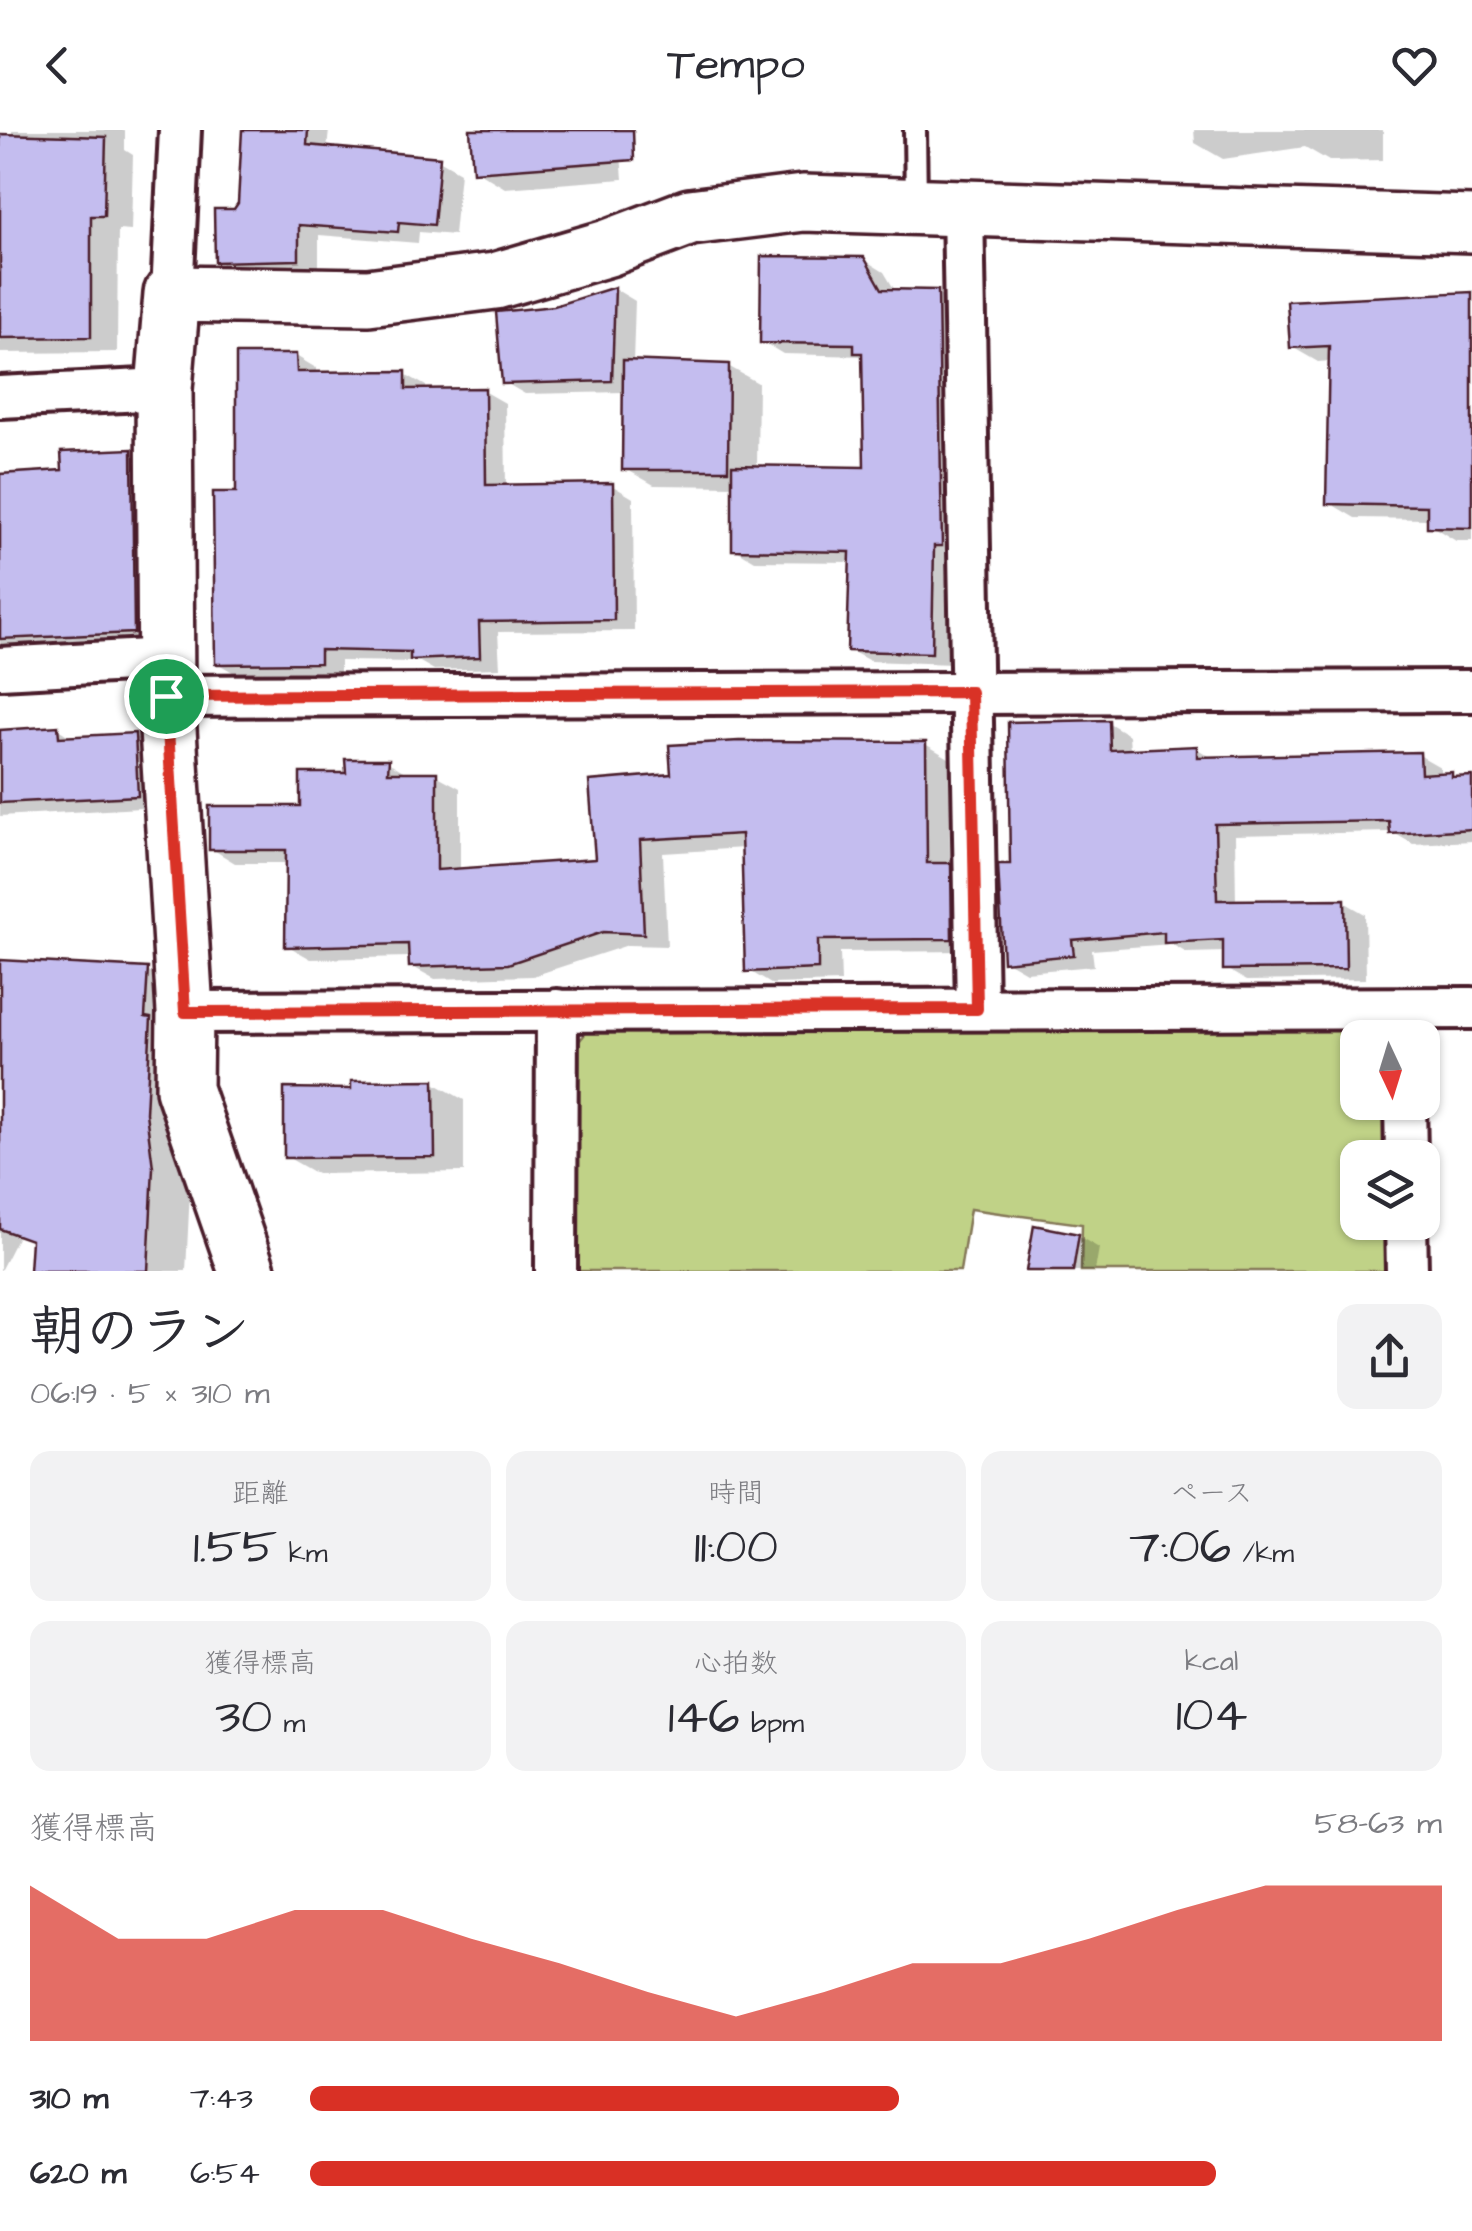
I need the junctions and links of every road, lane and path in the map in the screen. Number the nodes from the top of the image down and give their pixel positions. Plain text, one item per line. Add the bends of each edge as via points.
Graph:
1 (180, 130) edge
2 (915, 130) edge
3 (939, 206) junction
4 (1472, 224) edge
5 (172, 294) junction
6 (164, 389) junction
7 (0, 397) edge
8 (0, 668) edge
9 (166, 678) junction
10 (1472, 691) edge
11 (971, 692) junction
12 (1472, 1008) edge
13 (977, 1009) junction
14 (557, 1010) junction
15 (185, 1012) junction
16 (1418, 1020) edge
17 (1340, 1021) edge
18 (1406, 1240) edge
19 (247, 1271) edge
20 (556, 1271) edge
21 (1407, 1271) edge

1 - 5 street
2 - 3 lane
3 - 4 street
3 - 5 street via 802,203 690,217 495,280 368,297
3 - 11 street
5 - 6 street
6 - 7 street
6 - 9 street
8 - 9 street
9 - 11 street
9 - 15 street
10 - 11 street
11 - 13 street
12 - 16 street
13 - 14 street
13 - 17 street
14 - 15 street
14 - 20 street
15 - 19 street via 184,1089
18 - 21 street

